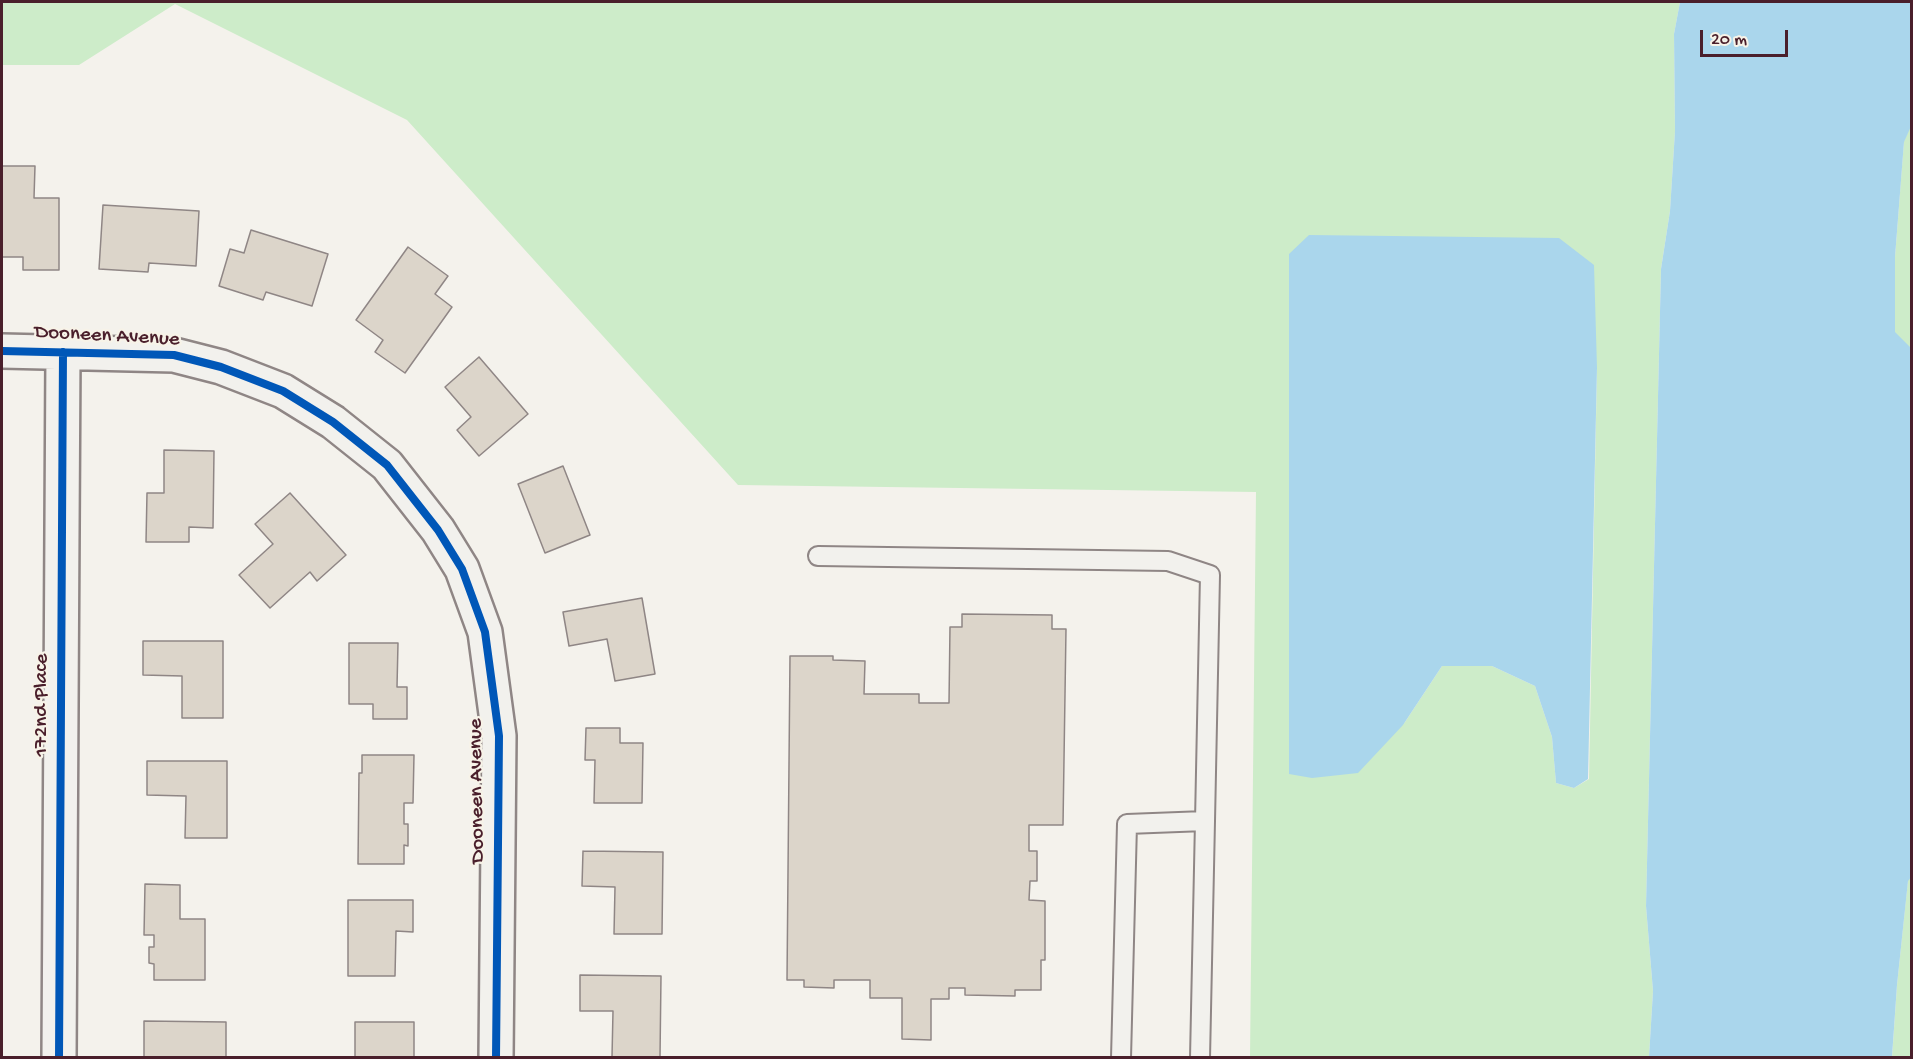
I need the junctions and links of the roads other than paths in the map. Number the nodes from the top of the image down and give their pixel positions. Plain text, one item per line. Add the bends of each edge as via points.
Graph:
1 (2, 351) edge
2 (63, 352) junction
3 (818, 556) dead end
4 (1205, 821) junction
5 (59, 1058) edge
6 (496, 1058) edge
7 (1121, 1058) edge
8 (1200, 1058) edge

1 - 2 street, Dooneen Avenue
2 - 5 street, 172nd Place
2 - 6 street, Dooneen Avenue via 174,355 221,367 283,391 387,465 438,530 462,569 485,632 499,736
3 - 4 lane via 1168,561 1210,575
4 - 7 lane via 1127,824
4 - 8 lane

